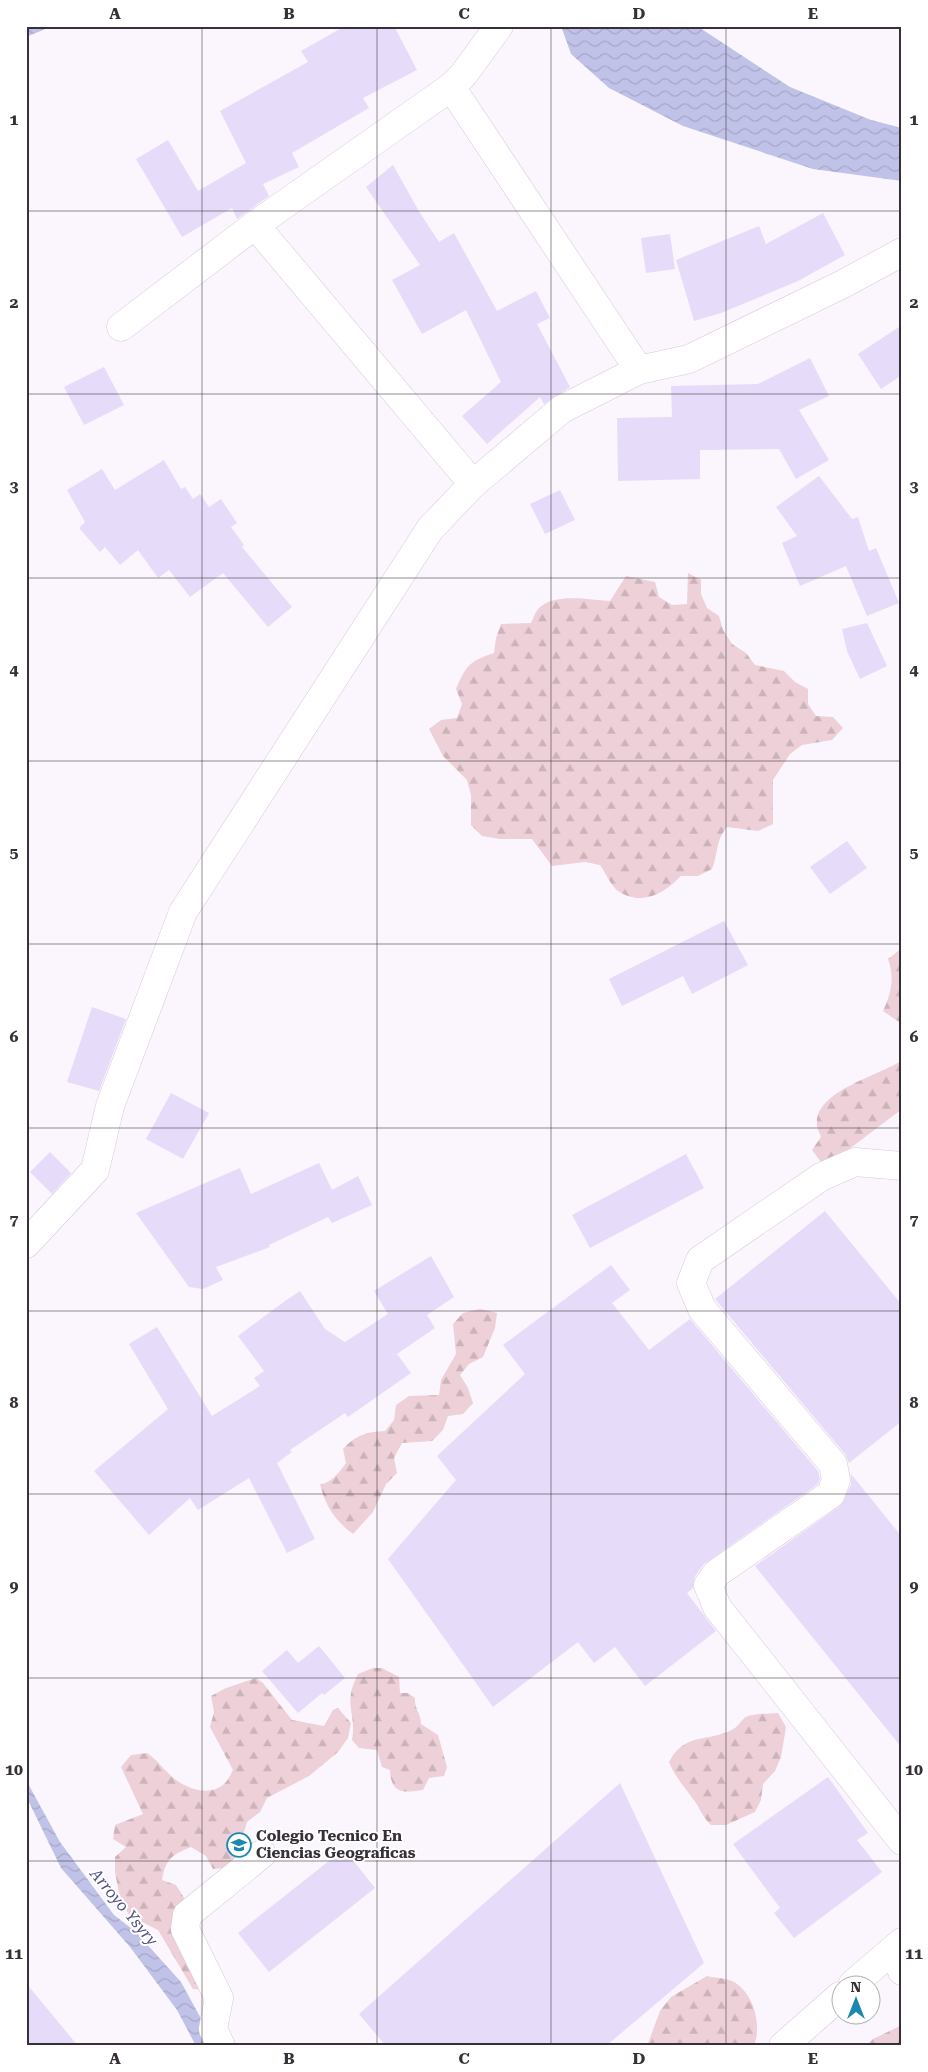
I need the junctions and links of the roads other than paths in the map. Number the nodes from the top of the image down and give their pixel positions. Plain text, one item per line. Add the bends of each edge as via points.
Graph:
1 (499, 26) edge
2 (451, 87) junction
3 (255, 225) junction
4 (902, 252) edge
5 (121, 327) dead end
6 (639, 370) junction
7 (473, 484) junction
8 (902, 1166) edge
9 (26, 1244) edge
10 (902, 1841) edge
11 (262, 1854) dead end
12 (899, 1954) edge
13 (868, 1974) edge
14 (830, 2005) edge
15 (221, 2046) edge
16 (784, 2046) edge

1 - 2 main road
2 - 3 main road
2 - 6 main road
3 - 5 main road
3 - 7 main road
4 - 6 main road via 689,359
6 - 7 main road via 562,410
7 - 9 main road via 430,529 183,912 110,1106 95,1170
8 - 10 main road via 855,1162 821,1177 700,1260 691,1284 702,1308 833,1464 836,1480 831,1494 718,1573 708,1585 718,1607
11 - 15 main road via 185,1920 185,1929 219,1998 213,2029
12 - 13 main road
14 - 16 main road

